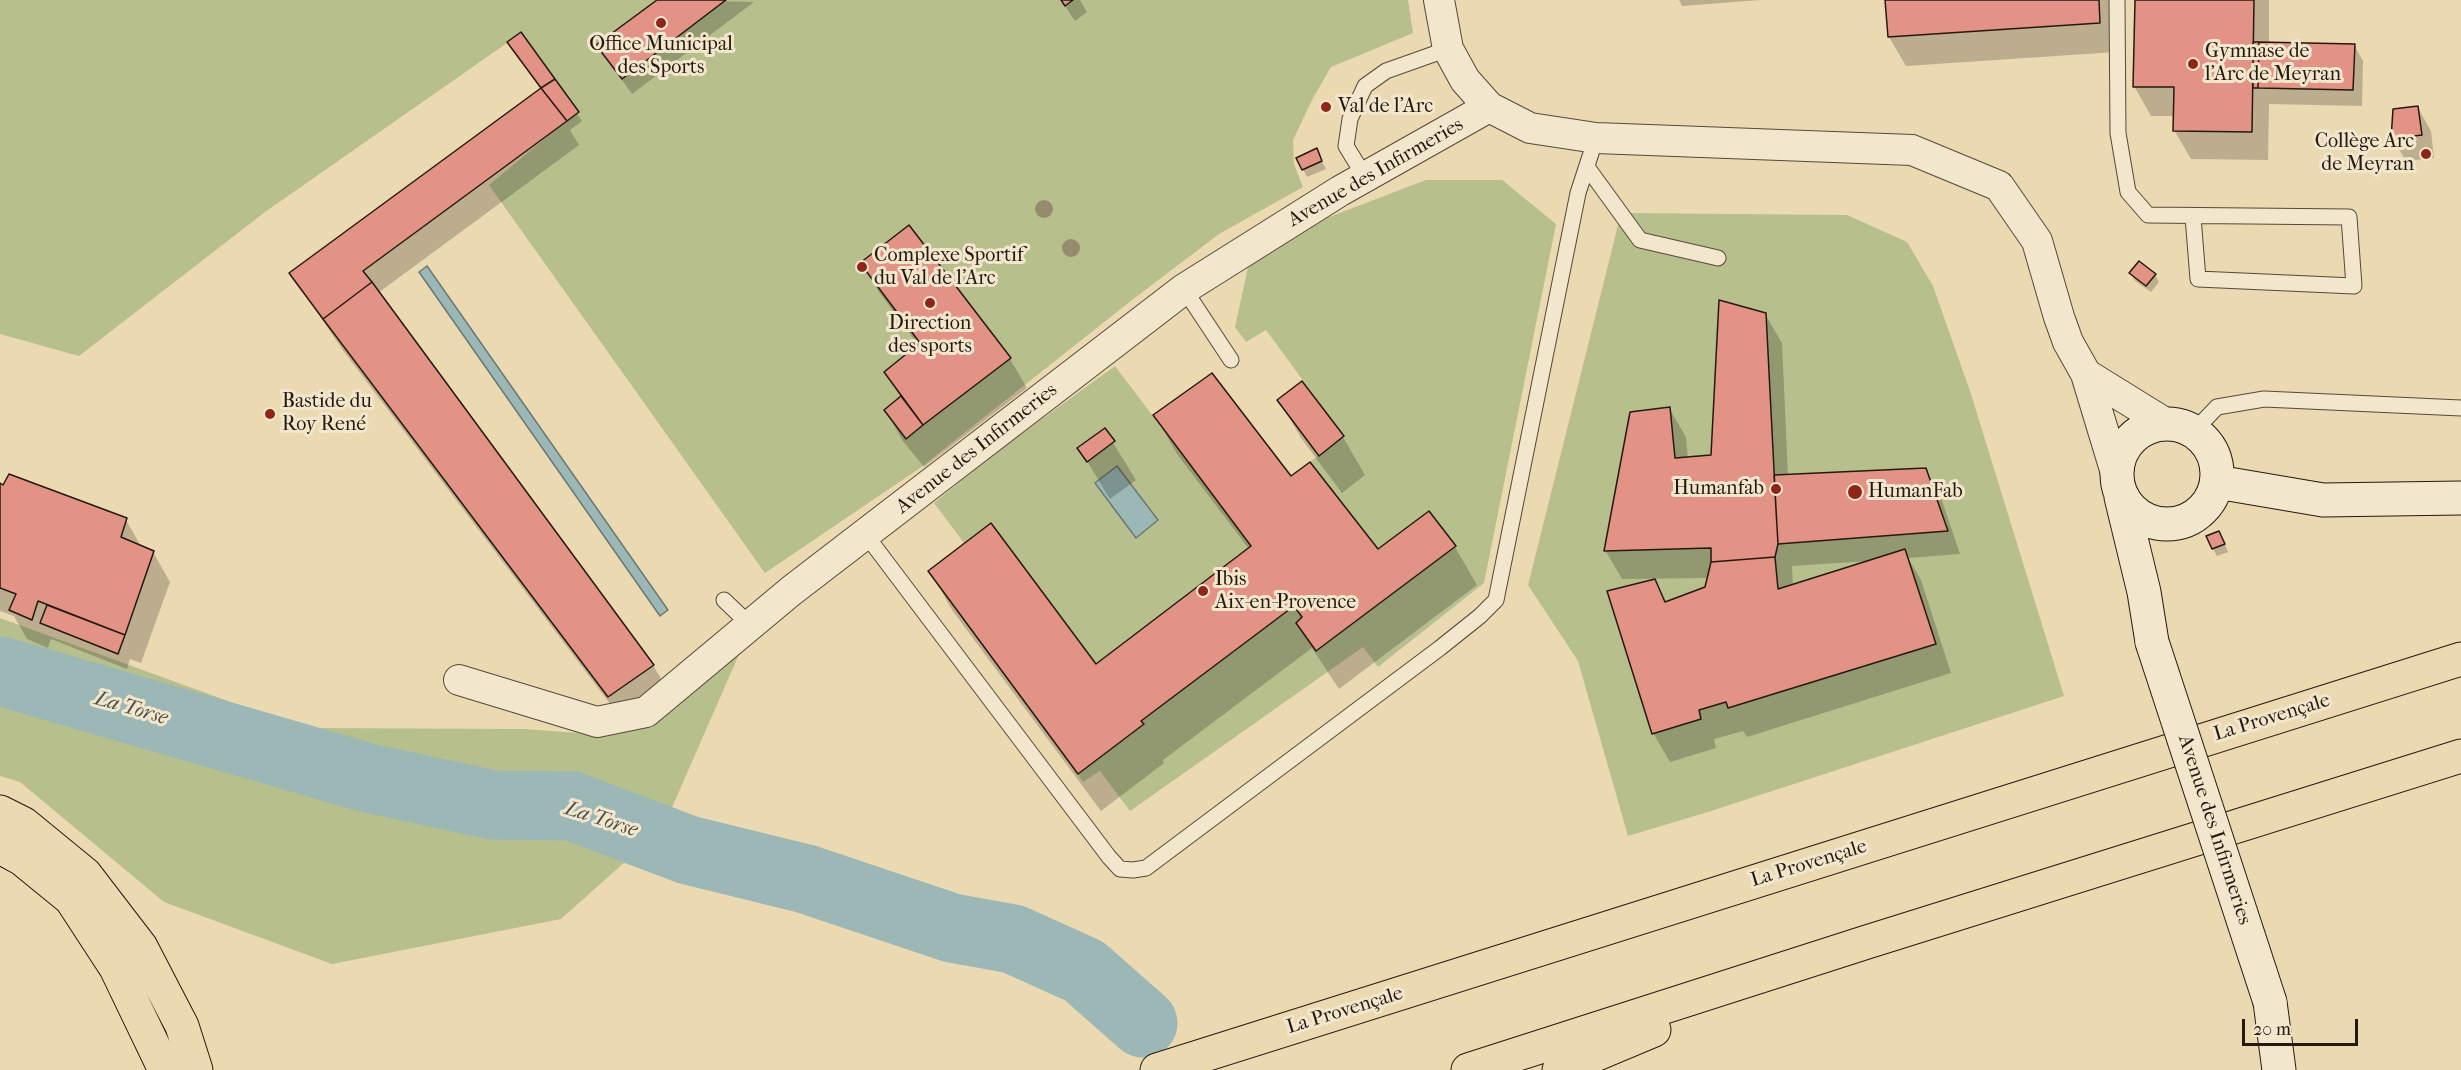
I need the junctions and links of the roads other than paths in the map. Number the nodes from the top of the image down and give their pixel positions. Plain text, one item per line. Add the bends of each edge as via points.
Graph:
1 (1439, 0) edge
2 (2117, 0) edge
3 (1448, 49) junction
4 (1489, 107) junction
5 (1596, 138) junction
6 (1587, 167) junction
7 (1365, 177) junction
8 (2193, 216) junction
9 (1718, 258) dead end
10 (1184, 289) junction
11 (1231, 360) dead end
12 (2086, 374) junction
13 (2461, 408) edge
14 (2180, 427) junction
15 (2217, 482) junction
16 (2119, 485) junction
17 (2461, 498) edge
18 (2169, 525) junction
19 (866, 535) junction
20 (2144, 592) junction
21 (724, 600) dead end
22 (750, 625) junction
23 (2461, 659) edge
24 (459, 680) dead end
25 (2461, 756) edge
26 (0, 812) edge
27 (0, 847) edge
28 (1867, 942) junction
29 (165, 1070) edge
30 (196, 1070) edge
31 (1157, 1070) edge
32 (1468, 1070) edge
33 (1559, 1070) edge
34 (2279, 1070) edge

1 - 3 street, Avenue des Infirmeries
2 - 8 lane via 2118,133 2128,192 2148,215
3 - 4 street, Avenue des Infirmeries via 1465,80
3 - 7 lane via 1386,71 1365,86 1350,119 1346,146
4 - 5 street, Avenue des Infirmeries via 1530,128
4 - 7 street, Avenue des Infirmeries
5 - 6 lane
5 - 12 street, Avenue des Infirmeries via 1912,150 1999,186 2037,241 2068,342
6 - 9 lane via 1640,240
6 - 19 lane via 1578,193 1496,600 1440,648 1146,868 1120,868 1109,857
7 - 10 street, Avenue des Infirmeries
8 - 8 lane via 2198,279 2354,286 2349,217
10 - 11 lane
10 - 19 street, Avenue des Infirmeries
12 - 14 street, Avenue des Infirmeries
12 - 16 street, Avenue des Infirmeries
13 - 14 lane via 2264,399 2217,407
14 - 15 main road via 2205,440 2217,467
14 - 16 main road via 2151,426 2126,444 2119,457
15 - 17 main road via 2323,500
15 - 18 main road via 2213,495 2196,516
16 - 18 main road via 2130,508 2141,518
16 - 20 main road, Avenue des Infirmeries
18 - 20 main road, Avenue des Infirmeries
19 - 22 street, Avenue des Infirmeries
20 - 34 main road, Avenue des Infirmeries, bridge via 2152,642 2270,1002
21 - 22 lane
22 - 24 street, Avenue des Infirmeries via 646,712 616,720 597,722
23 - 31 highway, La Provençale
25 - 28 highway
26 - 30 highway via 24,824 85,874 141,947 182,1026
27 - 29 highway via 22,859 70,899 116,968
28 - 32 highway
28 - 33 highway

